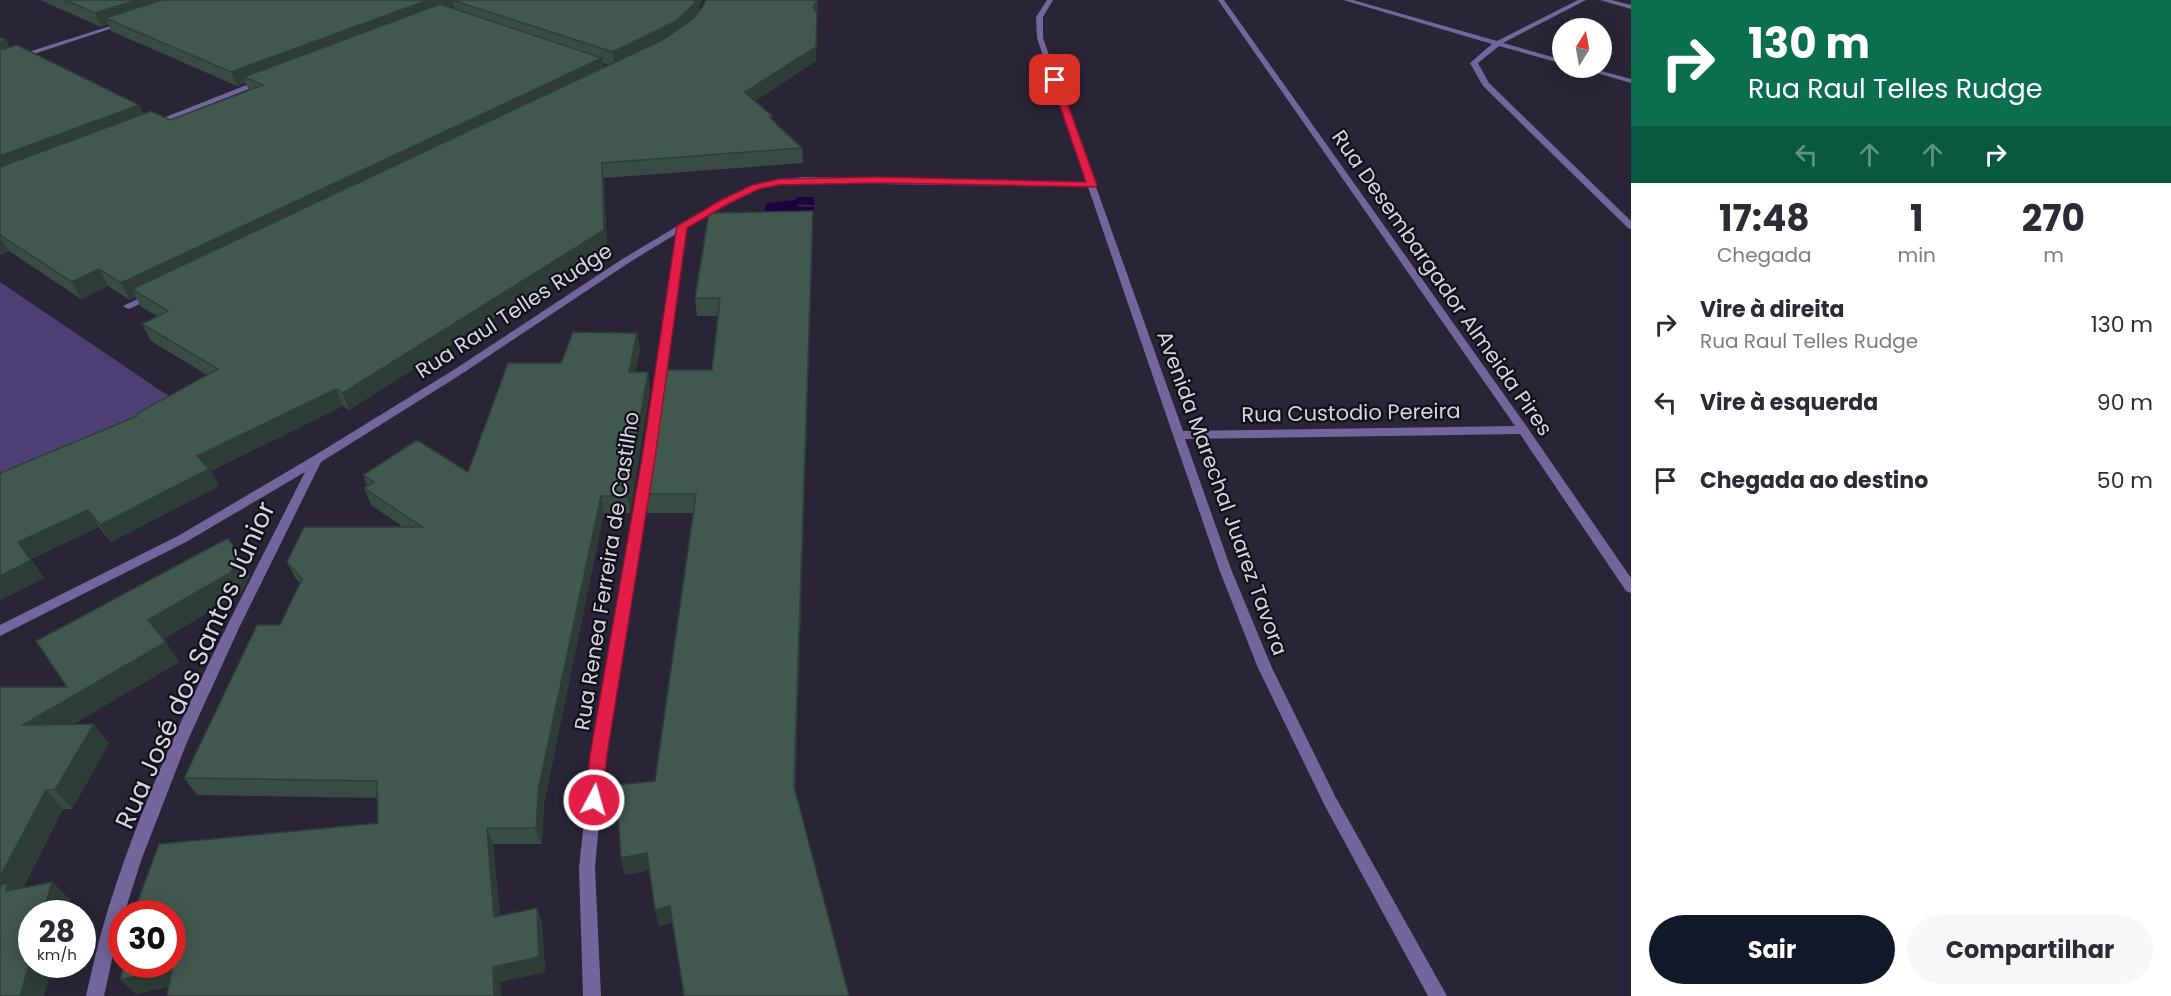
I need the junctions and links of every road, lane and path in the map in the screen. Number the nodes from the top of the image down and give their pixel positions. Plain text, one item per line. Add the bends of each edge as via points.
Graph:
1 (1050, 0) edge
2 (1221, 0) edge
3 (1346, 0) edge
4 (1583, 0) edge
5 (1603, 0) edge
6 (1631, 7) edge
7 (132, 21) edge
8 (1497, 43) junction
9 (1552, 59) edge
10 (0, 63) edge
11 (1612, 76) edge
12 (267, 80) edge
13 (1631, 81) edge
14 (140, 129) edge
15 (1092, 185) junction
16 (682, 226) junction
17 (1631, 226) edge
18 (160, 291) edge
19 (128, 306) dead end
20 (1523, 430) junction
21 (1178, 435) junction
22 (316, 460) junction
23 (1631, 588) edge
24 (0, 631) edge
25 (95, 996) edge
26 (592, 996) edge
27 (1438, 996) edge

1 - 15 street, Avenida Marechal Juarez Tavora via 1037,21 1040,38
2 - 20 street, Rua Desembargador Almeida Pires
3 - 8 street
4 - 8 street
5 - 6 street
7 - 10 street
8 - 9 street
8 - 17 street via 1474,63 1486,84
11 - 13 street
12 - 14 street
15 - 16 street, Rua Raul Telles Rudge via 779,182 756,187
15 - 21 street, Avenida Marechal Juarez Tavora
16 - 22 street, Rua Raul Telles Rudge
16 - 26 street, Rua Renea Ferreira de Castilho via 598,755 587,868
18 - 19 street
20 - 21 street, Rua Custodio Pereira
20 - 23 street, Rua Desembargador Almeida Pires
21 - 27 street, Avenida Marechal Juarez Tavora via 1264,668 1330,801
22 - 24 street, Rua Raul Telles Rudge via 182,539
22 - 25 street, Rua José dos Santos Júnior via 200,699 153,807 114,917

